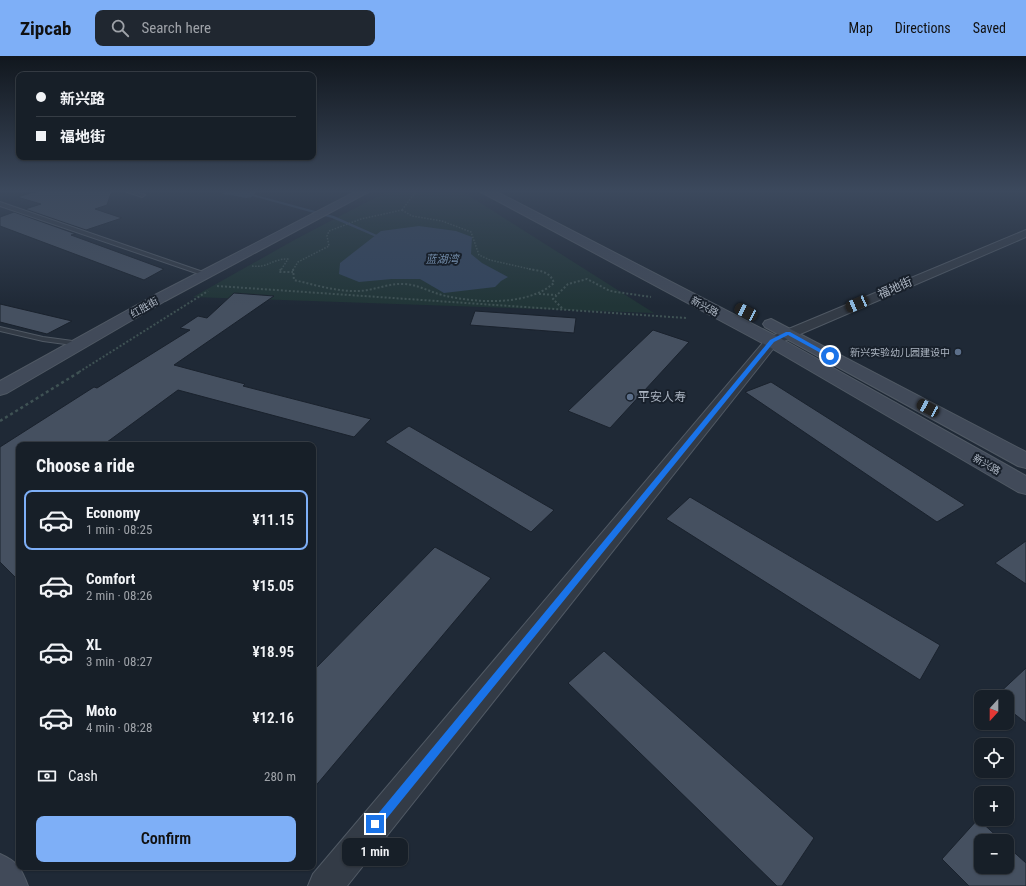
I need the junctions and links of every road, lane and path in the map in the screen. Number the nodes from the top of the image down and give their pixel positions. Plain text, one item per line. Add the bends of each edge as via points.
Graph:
1 (72, 229) edge
2 (291, 229) edge
3 (333, 229) edge
4 (462, 229) edge
5 (563, 229) edge
6 (583, 229) edge
7 (1026, 233) edge
8 (254, 262) dead end
9 (293, 272) junction
10 (204, 274) junction
11 (223, 282) dead end
12 (697, 287) dead end
13 (210, 290) dead end
14 (538, 294) junction
15 (556, 295) junction
16 (651, 297) dead end
17 (562, 309) junction
18 (686, 318) dead end
19 (760, 319) dead end
20 (0, 329) edge
21 (780, 337) junction
22 (80, 344) junction
23 (0, 389) edge
24 (0, 421) edge
25 (1026, 461) edge
26 (1026, 486) edge
27 (0, 873) edge
28 (9, 886) edge
29 (325, 886) edge

1 - 10 lane
2 - 10 main road, 红胜街
3 - 9 path via 327,236 329,246 298,262
4 - 14 path via 471,232 479,255 490,260 545,272 552,277 554,283 550,289
5 - 21 main road, 新兴路
6 - 12 main road, 新兴路
7 - 21 street, 福地街
8 - 9 path via 248,266 263,267 277,258 288,259 279,272
9 - 14 path via 294,280 326,288 358,291 393,284 422,287 453,297 518,299
10 - 22 main road, 红胜街
11 - 17 path via 217,286
13 - 24 path
14 - 15 path
15 - 16 path via 568,284 587,279 610,291
15 - 17 path via 553,299
17 - 18 path
19 - 21 main road, 新兴路
20 - 22 lane
21 - 25 main road, 新兴路
21 - 26 main road, 新兴路
21 - 29 street, 福地街
22 - 23 main road, 红胜街
27 - 28 main road

